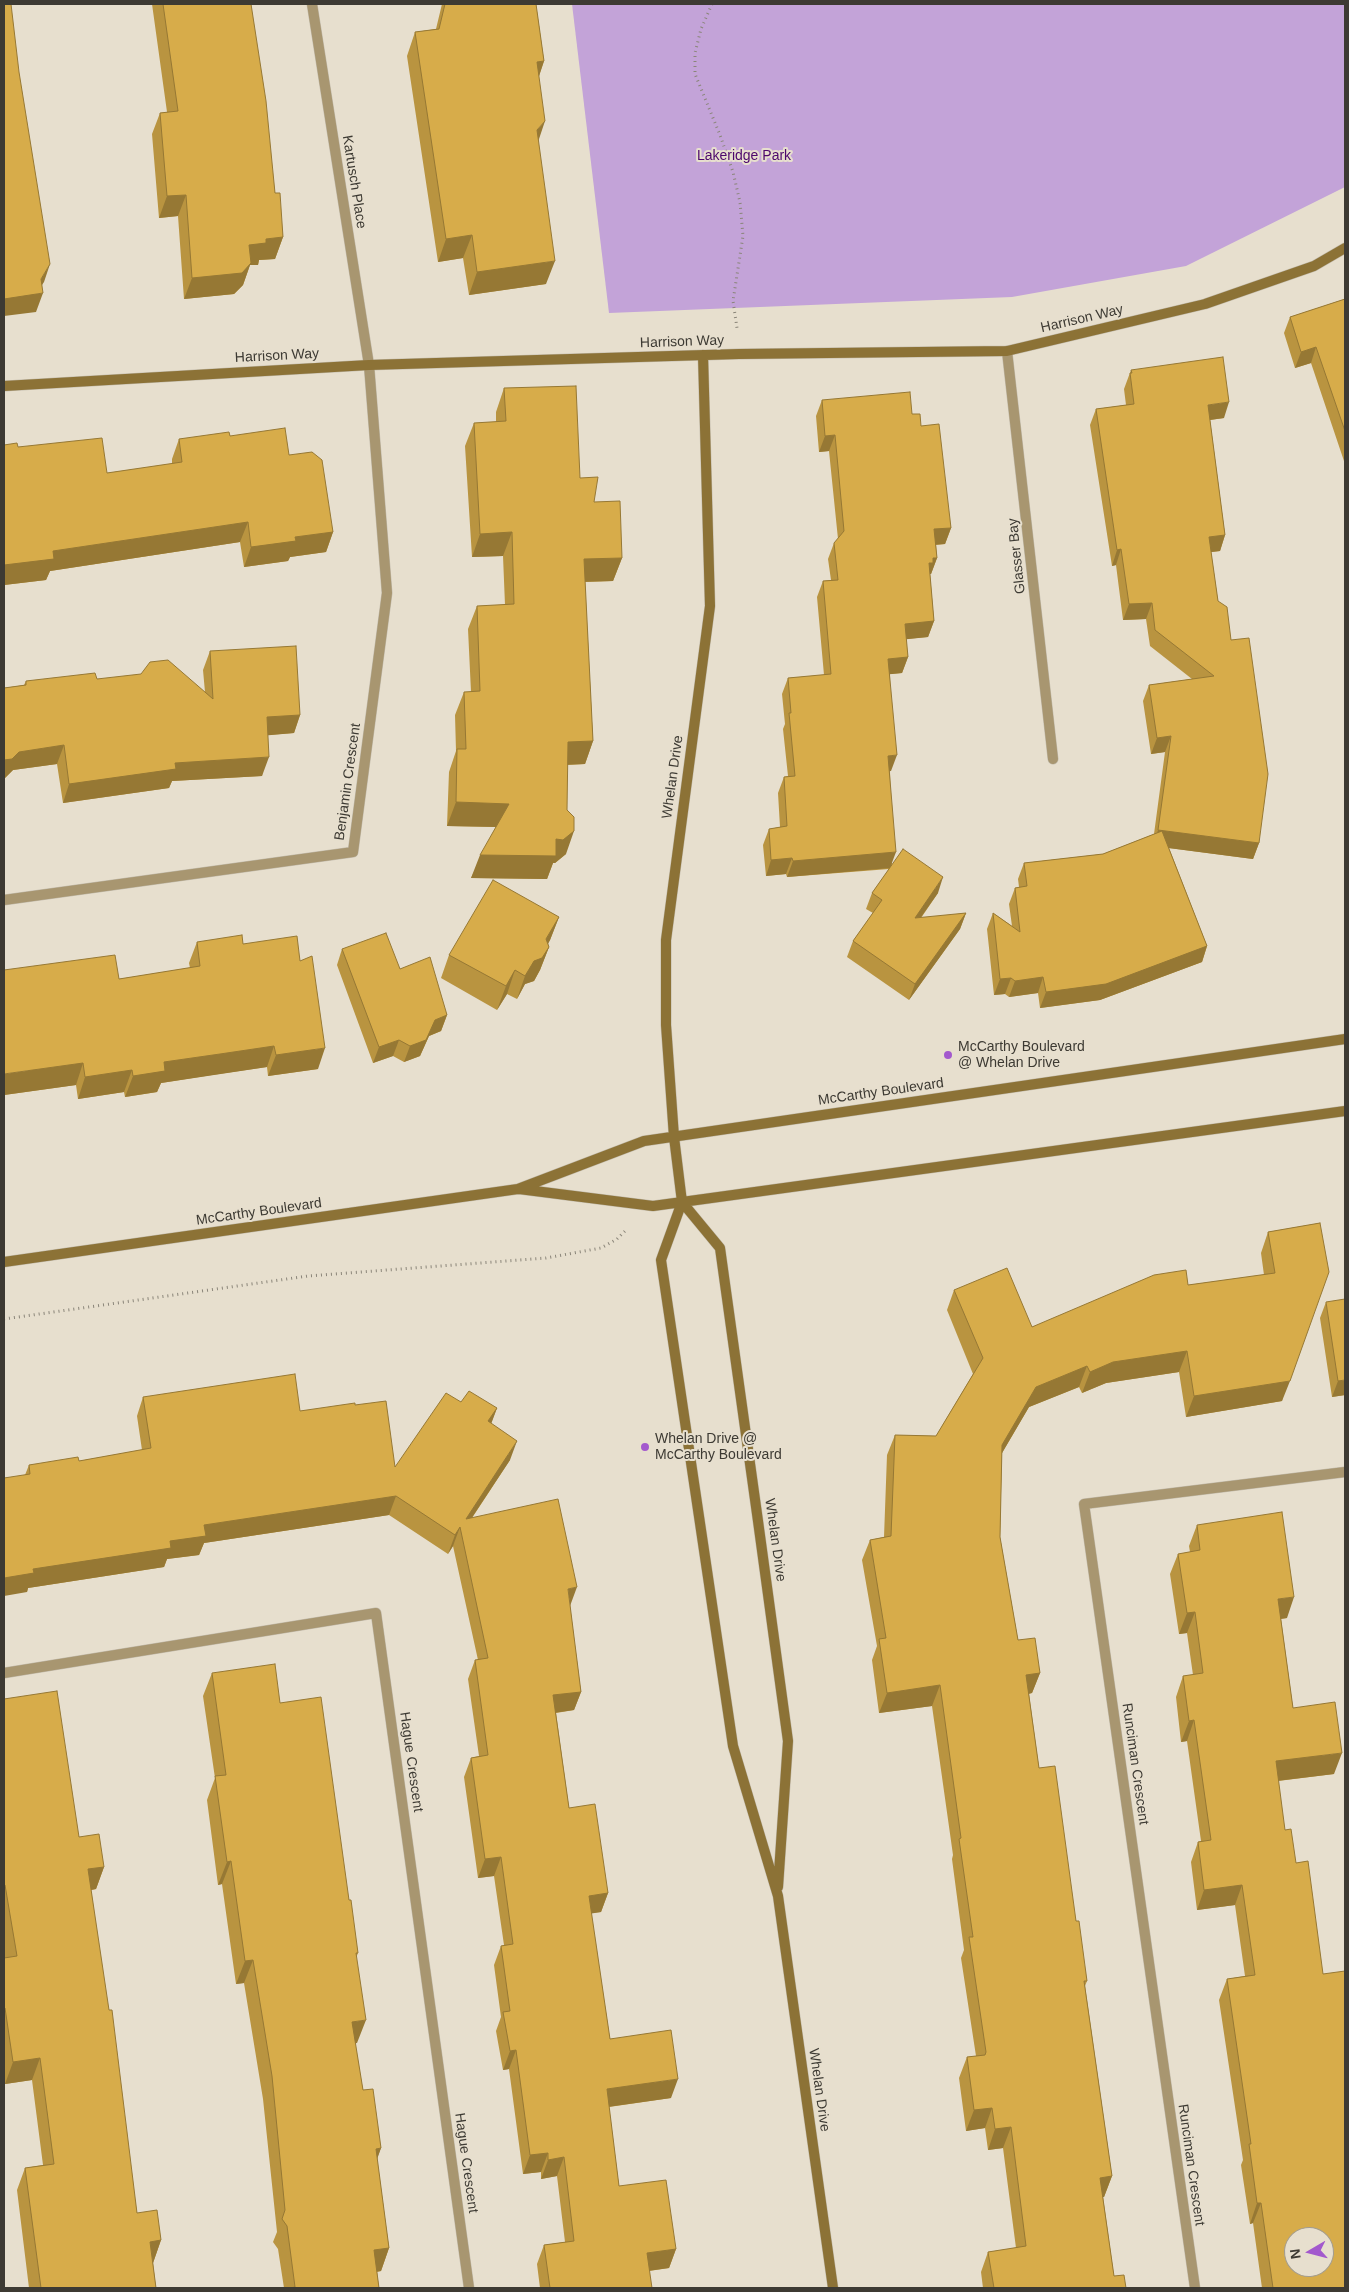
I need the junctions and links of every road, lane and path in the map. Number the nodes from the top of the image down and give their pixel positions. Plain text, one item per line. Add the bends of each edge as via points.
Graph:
1 (312, 4) edge
2 (712, 4) edge
3 (1345, 248) edge
4 (1007, 351) junction
5 (739, 354) junction
6 (703, 355) junction
7 (369, 365) junction
8 (4, 386) edge
9 (1053, 759) dead end
10 (4, 900) edge
11 (1345, 1038) edge
12 (1345, 1110) edge
13 (674, 1137) junction
14 (518, 1189) junction
15 (682, 1202) junction
16 (653, 1206) junction
17 (4, 1262) edge
18 (4, 1319) edge
19 (1345, 1472) edge
20 (4, 1673) edge
21 (778, 1896) junction
22 (469, 2288) edge
23 (833, 2288) edge
24 (1195, 2288) edge

1 - 7 street, Kartusch Place
2 - 5 path via 700,29 695,74 720,135 740,202 743,236 733,302
3 - 4 street, Harrison Way via 1314,266 1205,304
4 - 5 street, Harrison Way
4 - 9 street, Glasser Bay
5 - 6 street, Harrison Way
6 - 7 street, Harrison Way
6 - 13 street, Whelan Drive via 710,606 666,940 666,1025
7 - 8 street, Harrison Way
7 - 10 street, Benjamin Crescent via 387,593 353,852
11 - 13 street, McCarthy Boulevard
12 - 15 street, McCarthy Boulevard
13 - 14 street, McCarthy Boulevard via 644,1141
13 - 15 street, Whelan Drive
14 - 16 street, McCarthy Boulevard
14 - 17 street, McCarthy Boulevard
15 - 16 street, McCarthy Boulevard
15 - 21 street, Whelan Drive via 661,1260 733,1746
15 - 21 street, Whelan Drive via 720,1248 758,1521 788,1741
16 - 18 path via 617,1239 592,1250 518,1260 308,1276
19 - 24 street, Runciman Crescent via 1084,1504
20 - 22 street, Hague Crescent via 376,1613
21 - 23 street, Whelan Drive

